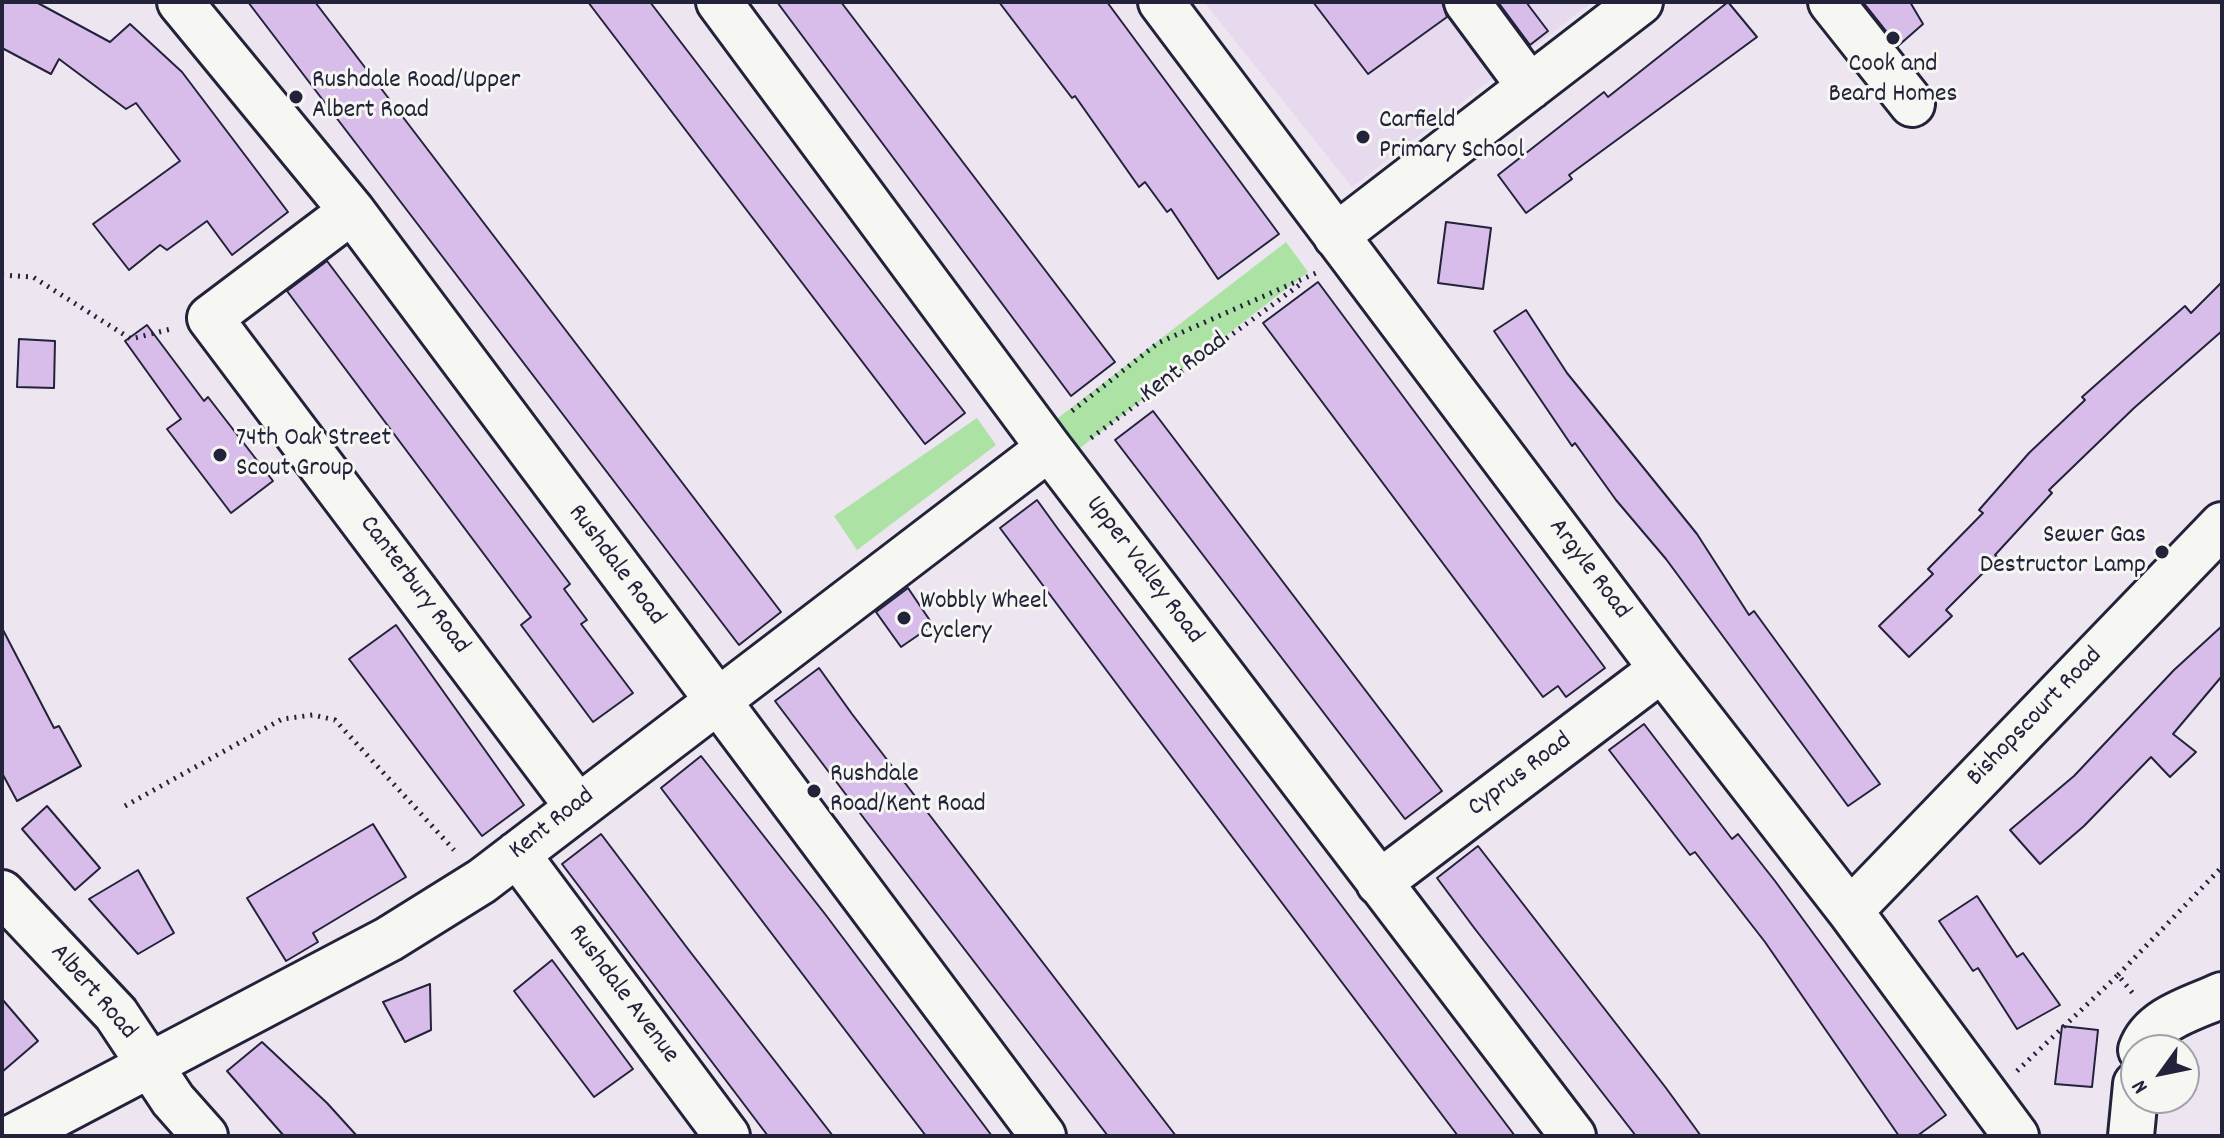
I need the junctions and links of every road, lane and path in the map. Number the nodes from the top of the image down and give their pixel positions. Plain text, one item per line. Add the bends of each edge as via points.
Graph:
1 (180, 2) edge
2 (719, 2) edge
3 (1161, 2) edge
4 (1467, 2) edge
5 (1640, 2) edge
6 (1831, 2) edge
7 (1530, 87) junction
8 (1912, 104) dead end
9 (352, 211) junction
10 (1342, 243) junction
11 (2, 275) edge
12 (1309, 278) junction
13 (210, 318) junction
14 (1050, 448) junction
15 (2222, 525) edge
16 (1662, 669) junction
17 (716, 701) junction
18 (125, 806) dead end
19 (577, 806) junction
20 (517, 854) junction
21 (2222, 867) edge
22 (482, 881) junction
23 (1379, 883) junction
24 (2, 893) edge
25 (1850, 911) junction
26 (2118, 975) junction
27 (2222, 995) edge
28 (2148, 1034) edge
29 (2155, 1034) edge
30 (149, 1064) junction
31 (2133, 1114) edge
32 (1993, 1129) edge
33 (15, 1136) edge
34 (205, 1136) edge
35 (727, 1136) edge
36 (1043, 1136) edge
37 (1573, 1136) edge
38 (2131, 1136) edge

1 - 9 street, Rushdale Road
2 - 14 street, Upper Valley Road
3 - 10 street, Argyle Road
4 - 7 street
5 - 7 street
6 - 8 street
7 - 10 street
9 - 13 street
9 - 17 street, Rushdale Road
10 - 12 path
10 - 16 street, Argyle Road
11 - 13 path via 33,277 131,339
12 - 14 path, Kent Road
12 - 14 path via 1158,343
13 - 19 street, Canterbury Road
14 - 17 street, Kent Road
14 - 23 street, Upper Valley Road
15 - 25 street, Bishopscourt Road
16 - 23 street, Cyprus Road
16 - 25 street, Argyle Road
17 - 19 street, Kent Road
17 - 36 street, Rushdale Road
18 - 22 path via 282,719 313,715 335,720
19 - 20 street, Kent Road
20 - 22 street, Kent Road
20 - 35 street, Rushdale Avenue
21 - 26 path
22 - 30 street, Kent Road via 389,939
23 - 37 street, Upper Valley Road
24 - 30 street, Albert Road via 116,1014
25 - 32 street, Argyle Road
26 - 28 path
26 - 32 path via 2013,1075
27 - 29 street
30 - 33 street, Kent Road
30 - 34 street, Albert Road
31 - 38 street

